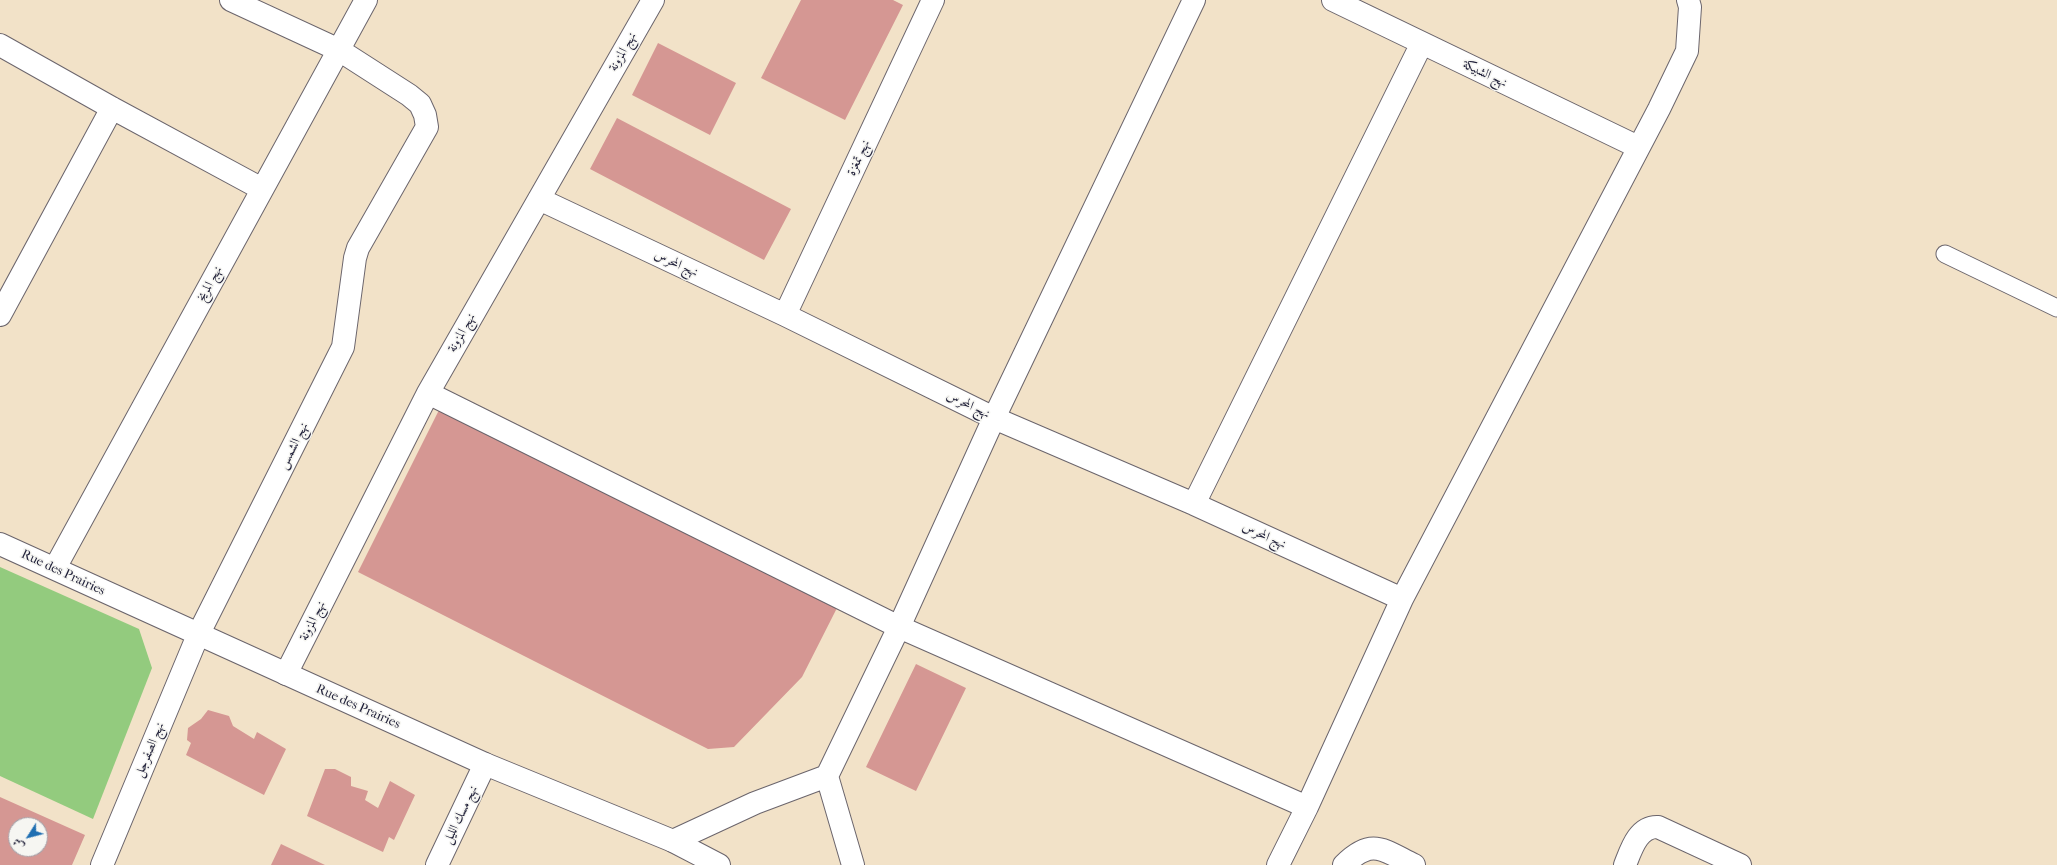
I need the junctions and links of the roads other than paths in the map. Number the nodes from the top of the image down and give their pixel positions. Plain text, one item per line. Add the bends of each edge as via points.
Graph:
1 (231, 0) edge
2 (366, 0) edge
3 (653, 0) edge
4 (934, 0) edge
5 (1194, 0) edge
6 (1333, 0) edge
7 (1688, 0) edge
8 (1422, 43) junction
9 (0, 44) edge
10 (339, 50) junction
11 (112, 108) junction
12 (1638, 147) junction
13 (262, 188) junction
14 (539, 198) junction
15 (1945, 254) dead end
16 (2057, 308) edge
17 (0, 315) edge
18 (785, 315) junction
19 (428, 392) junction
20 (994, 418) junction
21 (1194, 504) junction
22 (0, 544) edge
23 (55, 568) junction
24 (1402, 599) junction
25 (898, 628) junction
26 (198, 635) junction
27 (286, 674) junction
28 (485, 764) junction
29 (827, 776) junction
30 (1307, 807) junction
31 (673, 841) junction
32 (102, 865) edge
33 (437, 865) edge
34 (719, 865) edge
35 (853, 865) edge
36 (1278, 865) edge
37 (1344, 865) edge
38 (1414, 865) edge
39 (1625, 865) edge
40 (1740, 865) edge

1 - 10 street, نهج الشمس
2 - 10 street, نهج المريخ
3 - 14 street, نهج المزونة
4 - 18 street, نهج تمغزة
5 - 20 street
6 - 8 street, نهج الشبيكة
7 - 12 street via 1690,7 1686,51
8 - 12 street, نهج الشبيكة
8 - 21 street
9 - 11 street
10 - 13 street, نهج المريخ
10 - 26 street, نهج الشمس via 420,104 427,127 358,248 343,347
11 - 13 street
11 - 17 street
12 - 24 street
13 - 23 street, نهج المريخ
14 - 18 street, نهج المحرس
14 - 19 street, نهج المزونة
15 - 16 lane
18 - 20 street, نهج المحرس
19 - 25 street
19 - 27 street, نهج المزونة
20 - 21 street, نهج المحرس
20 - 25 street
21 - 24 street, نهج المحرس
22 - 23 street, Rue des Prairies
23 - 26 street, Rue des Prairies
24 - 30 street
25 - 29 street
25 - 30 street
26 - 27 street, Rue des Prairies
26 - 32 street, نهج الصفرجل
27 - 28 street, Rue des Prairies
28 - 31 street, Rue des Prairies
28 - 33 street, نهج مسك الليل
29 - 31 street via 755,803
29 - 35 street
30 - 36 street
31 - 34 street, Rue des Prairies
37 - 38 street via 1359,851 1376,847
39 - 40 street via 1642,832 1650,827 1658,827

